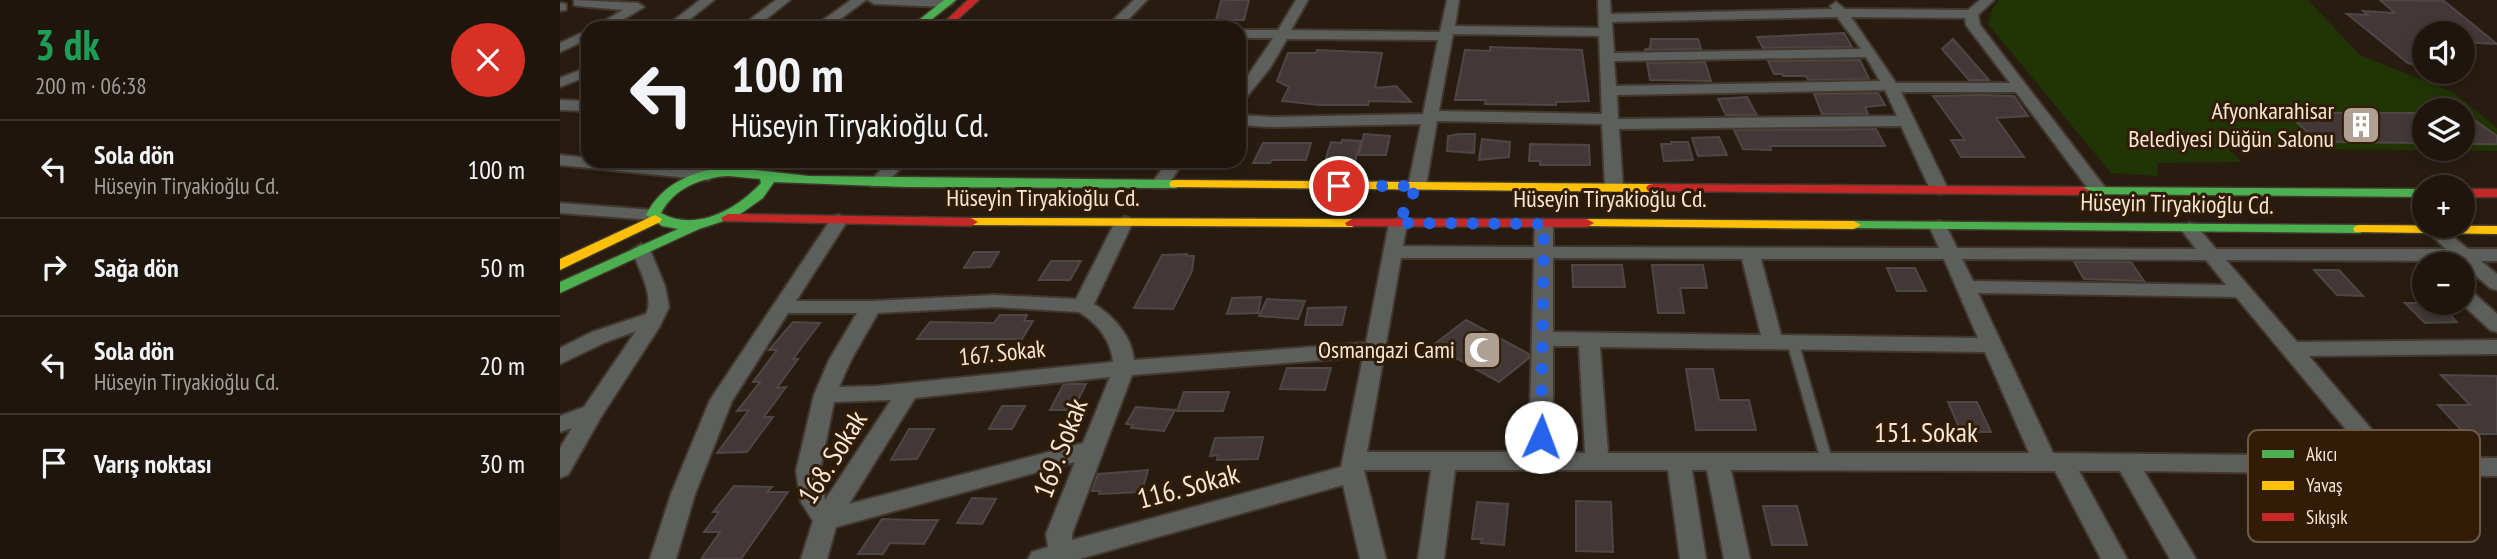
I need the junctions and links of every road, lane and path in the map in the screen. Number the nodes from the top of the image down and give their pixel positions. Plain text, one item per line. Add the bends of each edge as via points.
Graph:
1 (708, 0) edge
2 (784, 0) edge
3 (860, 0) edge
4 (874, 0) edge
5 (880, 0) edge
6 (974, 0) edge
7 (1141, 0) edge
8 (1301, 0) edge
9 (1453, 0) edge
10 (1604, 0) edge
11 (1988, 0) edge
12 (581, 1) edge
13 (949, 2) edge
14 (643, 4) edge
15 (1836, 6) edge
16 (560, 7) edge
17 (1971, 14) junction
18 (612, 21) edge
19 (680, 21) edge
20 (756, 21) edge
21 (829, 21) edge
22 (923, 21) edge
23 (949, 21) edge
24 (1118, 21) edge
25 (1605, 25) junction
26 (1447, 33) junction
27 (1246, 34) edge
28 (1283, 34) junction
29 (581, 38) edge
30 (560, 48) edge
31 (1871, 53) junction
32 (1607, 57) junction
33 (581, 74) edge
34 (560, 83) edge
35 (1891, 86) junction
36 (1246, 88) edge
37 (2021, 88) junction
38 (1609, 91) junction
39 (560, 105) edge
40 (581, 106) edge
41 (1430, 118) junction
42 (1246, 120) edge
43 (1907, 121) junction
44 (1610, 122) junction
45 (560, 160) edge
46 (581, 161) edge
47 (657, 168) edge
48 (723, 168) edge
49 (771, 168) edge
50 (892, 168) edge
51 (1171, 168) edge
52 (713, 174) junction
53 (763, 176) junction
54 (877, 182) junction
55 (1160, 184) junction
56 (1614, 188) junction
57 (1939, 189) junction
58 (2098, 190) junction
59 (2412, 193) edge
60 (2475, 193) edge
61 (2497, 193) edge
62 (1407, 205) junction
63 (560, 208) edge
64 (654, 217) junction
65 (723, 218) junction
66 (839, 220) junction
67 (1124, 222) junction
68 (704, 223) junction
69 (1544, 224) junction
70 (1938, 226) junction
71 (2189, 229) junction
72 (2394, 230) junction
73 (2412, 230) edge
74 (2475, 230) edge
75 (2497, 230) edge
76 (2444, 238) edge
77 (641, 250) junction
78 (1392, 252) junction
79 (1546, 252) junction
80 (1750, 252) junction
81 (1950, 252) junction
82 (2417, 252) edge
83 (2461, 252) edge
84 (2210, 254) junction
85 (2475, 255) edge
86 (2497, 256) edge
87 (2412, 260) edge
88 (560, 265) edge
89 (2475, 265) edge
90 (2497, 284) edge
91 (1965, 287) junction
92 (560, 288) edge
93 (2242, 291) junction
94 (2475, 305) edge
95 (1083, 306) junction
96 (779, 307) junction
97 (871, 307) junction
98 (654, 318) junction
99 (2497, 325) edge
100 (1544, 339) junction
101 (1589, 341) junction
102 (1783, 343) junction
103 (1991, 345) junction
104 (2497, 347) edge
105 (1375, 349) junction
106 (2291, 349) junction
107 (560, 357) edge
108 (1124, 368) junction
109 (909, 389) junction
110 (825, 395) junction
111 (592, 413) junction
112 (560, 424) edge
113 (2359, 430) edge
114 (1092, 449) junction
115 (1444, 461) junction
116 (1541, 461) junction
117 (1597, 461) junction
118 (1679, 462) junction
119 (1717, 462) junction
120 (1827, 462) junction
121 (2053, 462) junction
122 (2127, 462) junction
123 (2248, 463) edge
124 (1353, 467) junction
125 (560, 469) edge
126 (826, 520) junction
127 (1051, 555) edge
128 (663, 559) edge
129 (814, 559) edge
130 (1373, 559) edge
131 (1431, 559) edge
132 (1693, 559) edge
133 (1737, 559) edge
134 (2114, 559) edge
135 (2183, 559) edge

1 - 19 street
2 - 20 street
3 - 21 street
4 - 5 street
5 - 13 street
6 - 23 street
7 - 24 street
8 - 28 street
9 - 26 street
10 - 25 street
11 - 17 street
12 - 14 street
12 - 16 street
13 - 22 street
14 - 18 street
15 - 17 street
15 - 25 street
15 - 31 street
17 - 37 street via 1973,25
25 - 26 street
25 - 32 street
26 - 28 street
26 - 41 street
27 - 28 street
28 - 36 street
29 - 30 street
31 - 32 street
31 - 35 street
32 - 38 street
33 - 34 street
35 - 37 street
35 - 38 street
35 - 43 street
37 - 58 street
38 - 44 street
39 - 40 street
41 - 42 street
41 - 44 street
41 - 62 street
43 - 44 street
43 - 57 street
44 - 56 street
45 - 46 street, Hüseyin Tiryakioğlu Cd.
47 - 52 street, Hüseyin Tiryakioğlu Cd.
48 - 52 street
49 - 53 street
50 - 54 street
51 - 55 street
52 - 53 street, Hüseyin Tiryakioğlu Cd. via 743,171
52 - 64 street via 661,198 654,206
53 - 54 street, Hüseyin Tiryakioğlu Cd.
53 - 65 street, Hüseyin Tiryakioğlu Cd. via 768,184 765,193
54 - 55 street, Hüseyin Tiryakioğlu Cd.
55 - 62 street, Hüseyin Tiryakioğlu Cd.
56 - 57 street, Hüseyin Tiryakioğlu Cd.
56 - 62 street, Hüseyin Tiryakioğlu Cd.
57 - 58 street, Hüseyin Tiryakioğlu Cd.
58 - 59 street, Hüseyin Tiryakioğlu Cd.
60 - 61 street
62 - 67 street, Hüseyin Tiryakioğlu Cd.
62 - 69 street, Hüseyin Tiryakioğlu Cd.
62 - 78 street
63 - 64 street, Hüseyin Tiryakioğlu Cd.
64 - 68 street, Hüseyin Tiryakioğlu Cd. via 674,225
64 - 88 street
65 - 66 street, Hüseyin Tiryakioğlu Cd.
65 - 68 street, Hüseyin Tiryakioğlu Cd.
66 - 67 street, Hüseyin Tiryakioğlu Cd.
66 - 96 street
67 - 95 street
68 - 77 street
69 - 70 street, Hüseyin Tiryakioğlu Cd.
69 - 79 street
70 - 71 street, Hüseyin Tiryakioğlu Cd.
70 - 81 street
71 - 72 street, Hüseyin Tiryakioğlu Cd.
71 - 84 street
72 - 73 street, Hüseyin Tiryakioğlu Cd.
72 - 82 street
74 - 75 street, Hüseyin Tiryakioğlu Cd.
76 - 83 street
77 - 92 street
77 - 98 street via 655,286 659,307
78 - 79 street
78 - 105 street
79 - 80 street
79 - 100 street
80 - 81 street
80 - 102 street
81 - 84 street
81 - 91 street
84 - 87 street
84 - 93 street
85 - 86 street
89 - 90 street
91 - 93 street
91 - 103 street
93 - 106 street
94 - 99 street
95 - 97 street via 994,301
95 - 108 street via 1122,344
96 - 97 street
96 - 128 street via 721,400
97 - 110 street
98 - 107 street via 599,337
98 - 111 street
100 - 101 street
100 - 116 street
101 - 102 street
101 - 117 street
102 - 103 street
102 - 120 lane
103 - 121 street
104 - 106 street
105 - 108 street, 167. Sokak
105 - 124 street
106 - 113 street
108 - 109 street, 167. Sokak
108 - 114 street, 169. Sokak
109 - 110 street, 167. Sokak
109 - 126 street, 168. Sokak
110 - 126 street via 808,471 813,502
111 - 112 street
111 - 125 street
114 - 126 street
114 - 127 street, 169. Sokak
115 - 116 street, 151. Sokak
115 - 124 street, 151. Sokak
115 - 131 street
116 - 117 street, 151. Sokak
117 - 118 street, 151. Sokak
118 - 119 street, 151. Sokak
118 - 132 street
119 - 120 street, 151. Sokak
119 - 133 street
120 - 121 street, 151. Sokak
121 - 122 street, 151. Sokak
121 - 134 street
122 - 123 street, 151. Sokak
122 - 135 street
124 - 127 street, 116. Sokak
124 - 130 street
126 - 129 street, 168. Sokak

